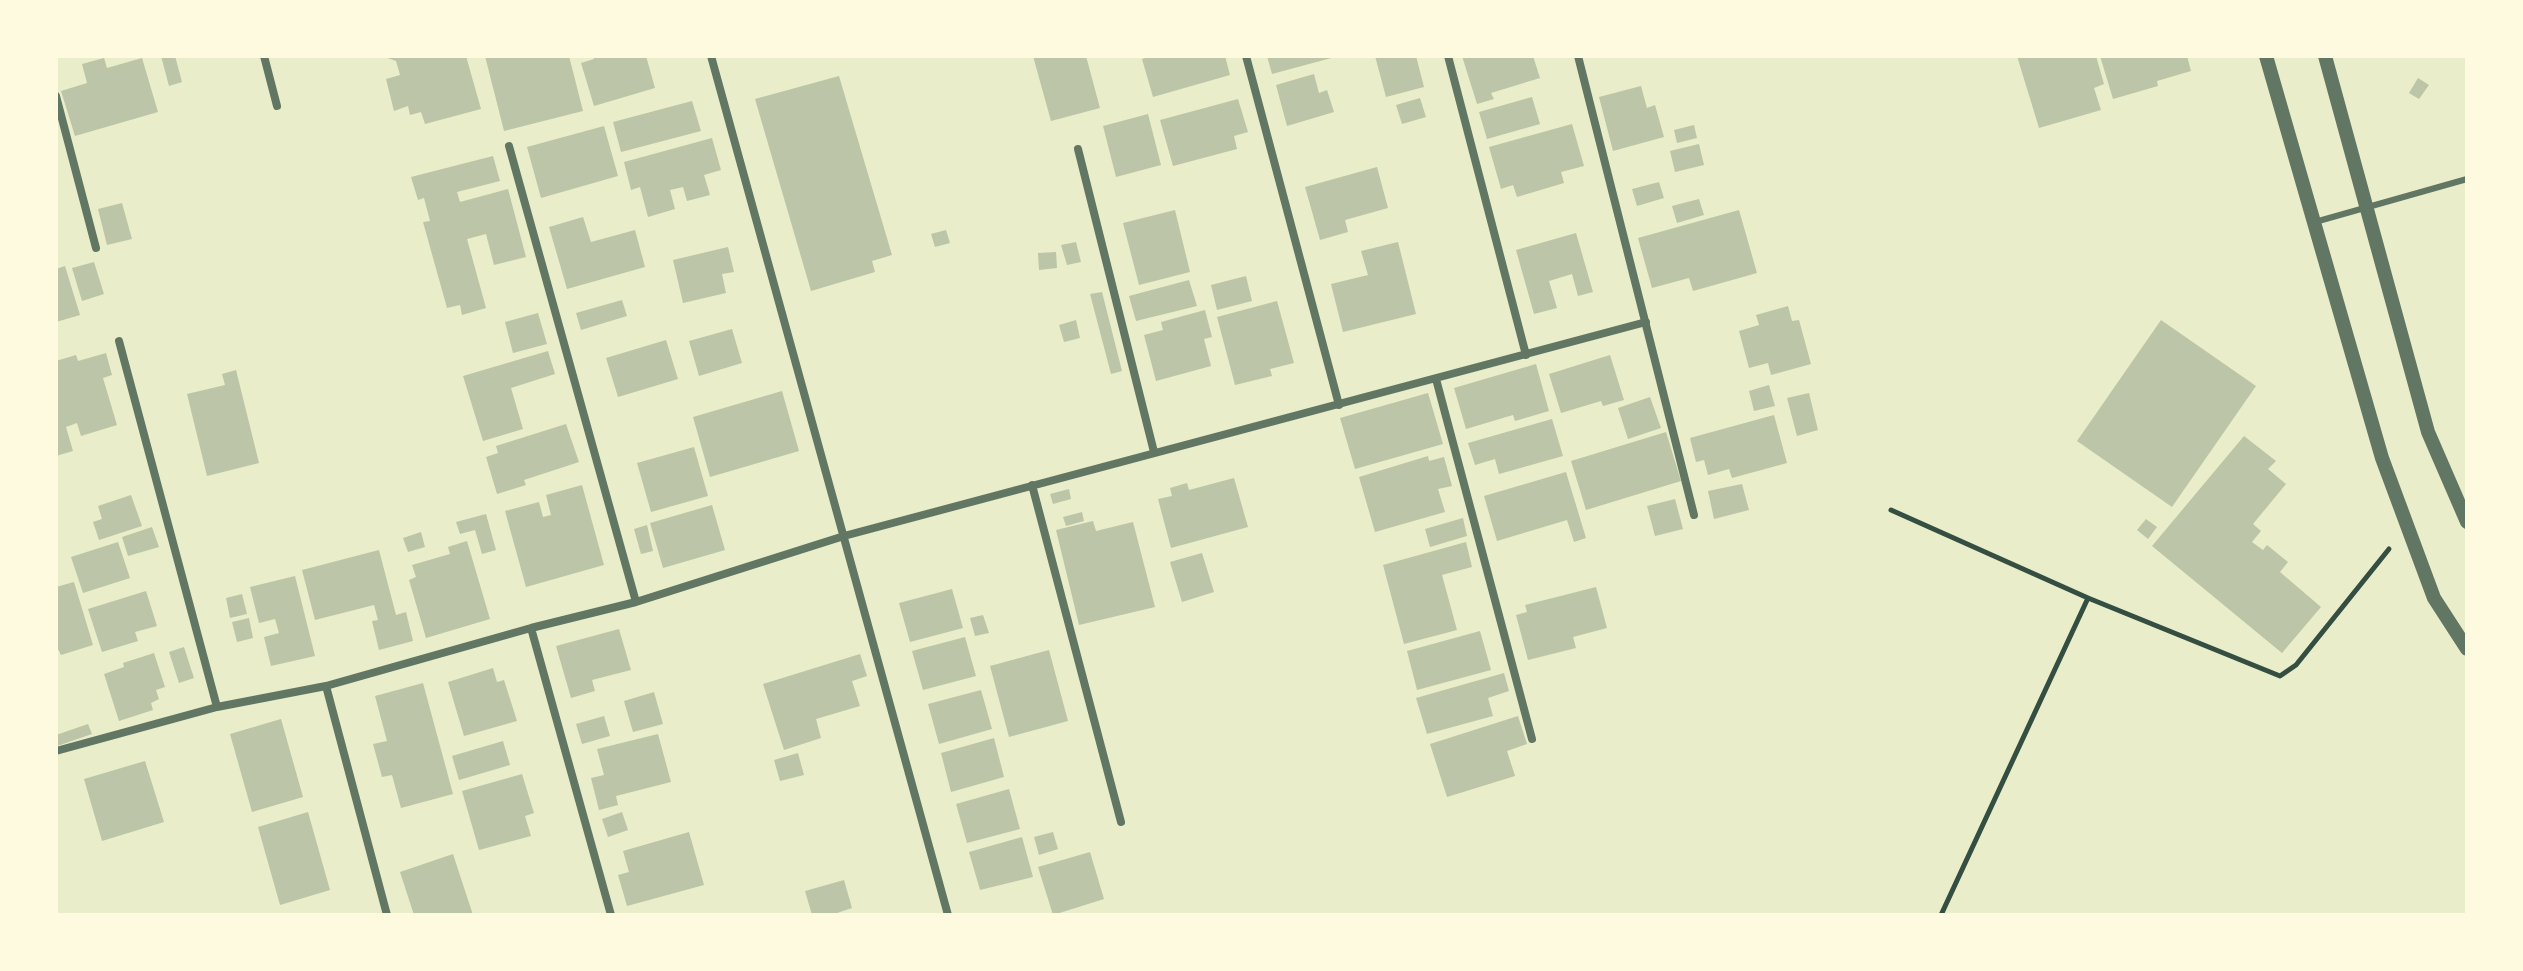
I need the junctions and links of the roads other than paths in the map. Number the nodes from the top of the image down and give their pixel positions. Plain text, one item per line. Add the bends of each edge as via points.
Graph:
1 (264, 56) edge
2 (711, 56) edge
3 (1246, 56) edge
4 (1448, 56) edge
5 (1578, 56) edge
6 (2266, 56) edge
7 (2325, 56) edge
8 (56, 96) edge
9 (277, 106) dead end
10 (509, 146) dead end
11 (1078, 149) dead end
12 (2467, 179) edge
13 (2369, 208) junction
14 (2315, 222) junction
15 (96, 248) dead end
16 (1646, 322) junction
17 (119, 341) dead end
18 (1526, 355) junction
19 (1436, 379) junction
20 (1339, 405) junction
21 (1154, 452) junction
22 (1032, 485) junction
23 (1694, 515) dead end
24 (2467, 522) edge
25 (844, 536) junction
26 (636, 602) junction
27 (531, 628) junction
28 (2467, 649) edge
29 (326, 686) junction
30 (217, 707) junction
31 (1532, 739) dead end
32 (56, 751) edge
33 (1121, 822) dead end
34 (387, 915) edge
35 (611, 915) edge
36 (948, 915) edge

1 - 9 street
2 - 25 street
3 - 20 street
4 - 18 street
5 - 16 street
6 - 14 street
7 - 13 street
8 - 15 street
10 - 26 street
11 - 21 street
12 - 13 lane
13 - 14 lane
13 - 24 street via 2428,432
14 - 28 street via 2382,458 2434,598
16 - 18 street
16 - 23 street
17 - 30 street
18 - 19 street
19 - 20 street
19 - 31 street
20 - 21 street
21 - 22 street
22 - 25 street
22 - 33 street
25 - 26 street
25 - 36 street
26 - 27 street
27 - 29 street
27 - 35 street
29 - 30 street
29 - 34 street
30 - 32 street

